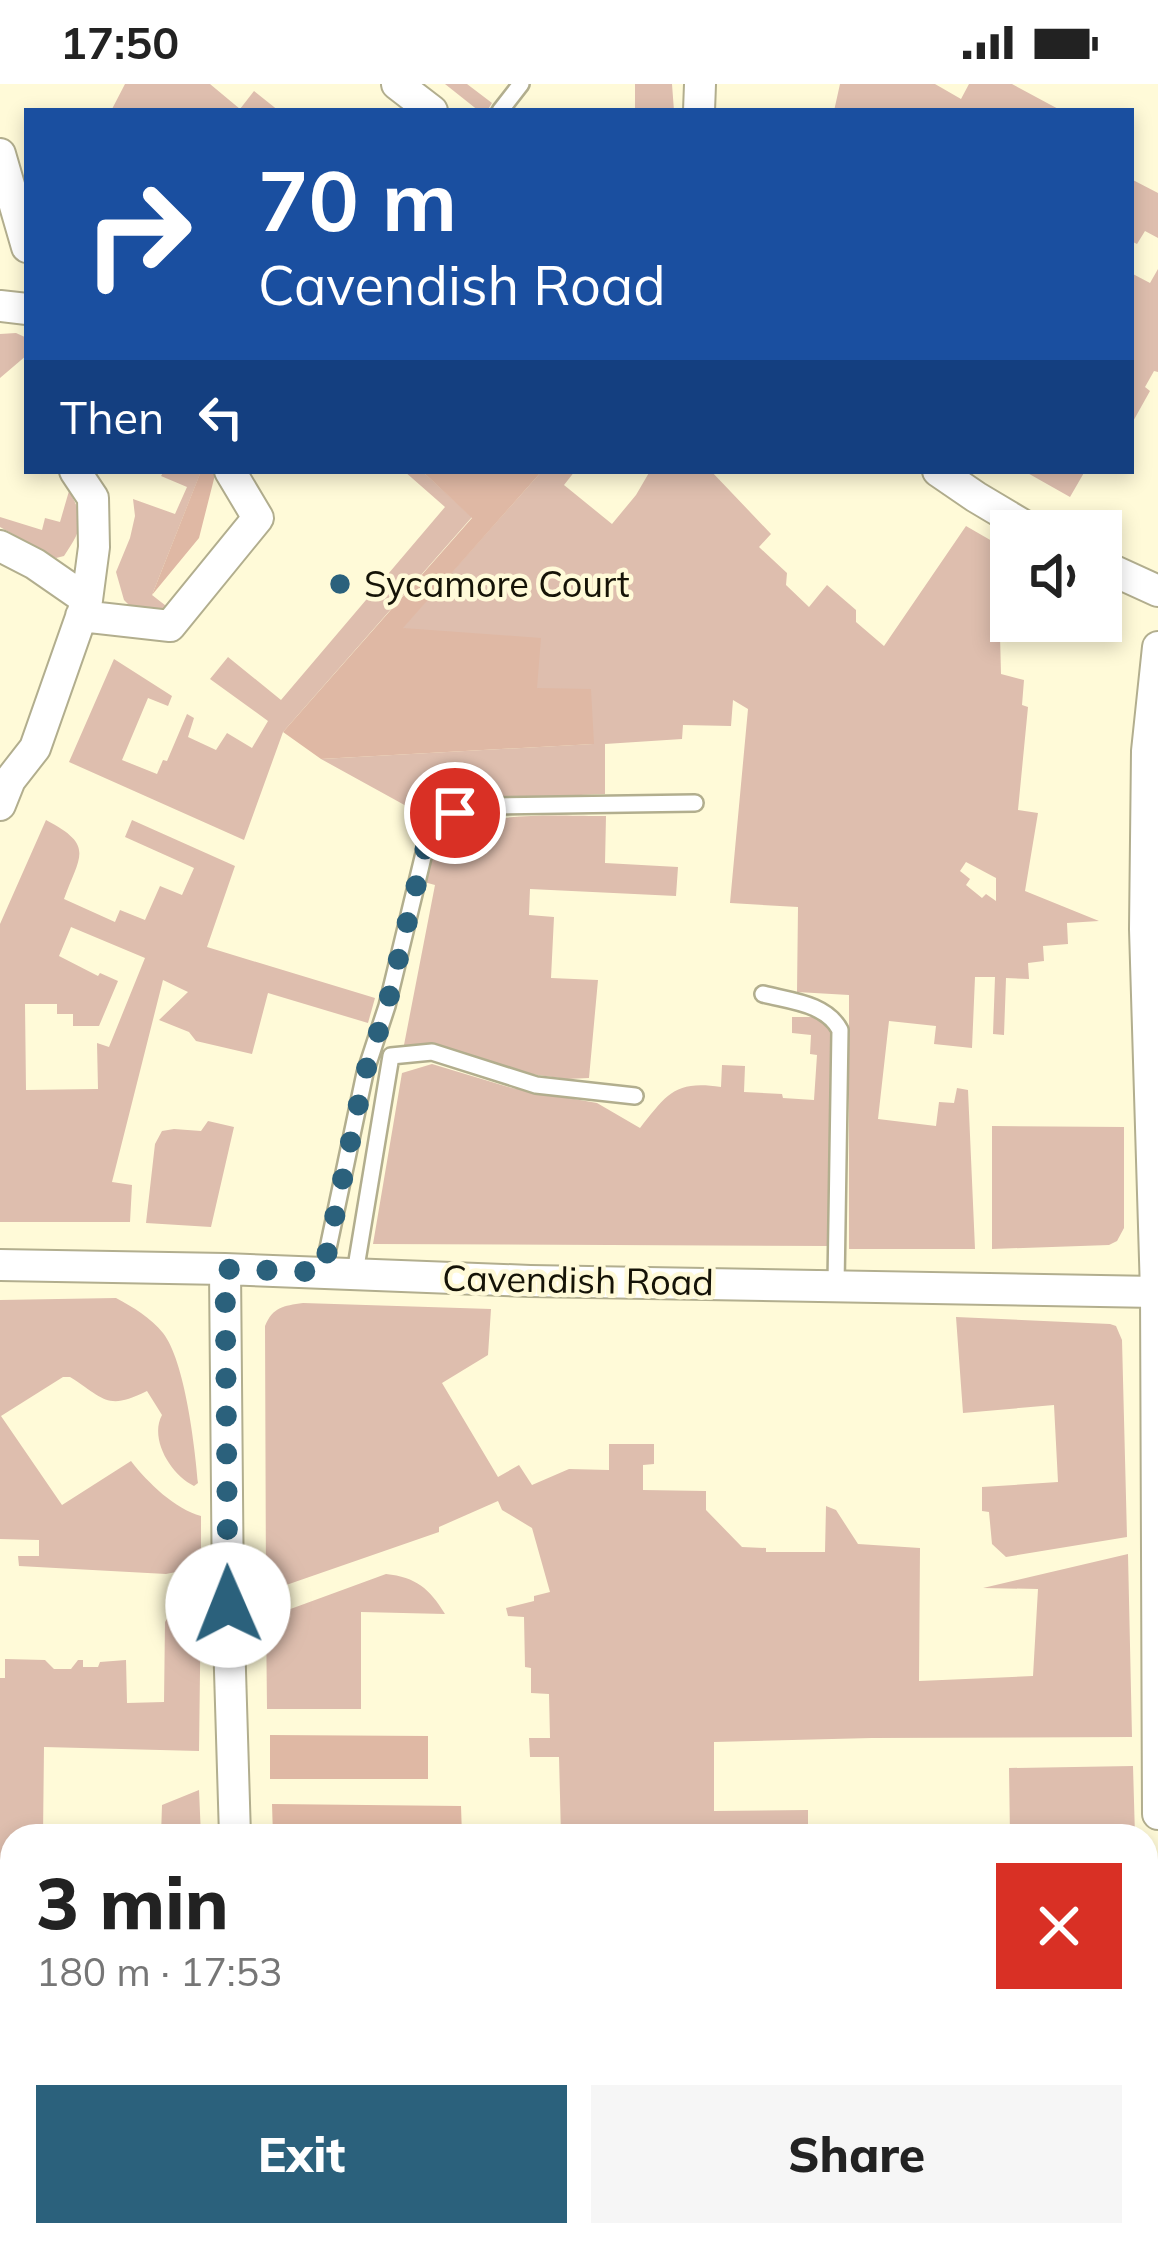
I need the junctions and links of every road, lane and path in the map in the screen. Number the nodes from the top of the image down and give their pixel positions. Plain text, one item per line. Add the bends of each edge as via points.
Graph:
1 (397, 84) edge
2 (521, 84) edge
3 (428, 108) edge
4 (502, 108) edge
5 (0, 154) edge
6 (24, 237) edge
7 (77, 474) edge
8 (232, 474) edge
9 (942, 474) edge
10 (998, 510) edge
11 (0, 546) edge
12 (1122, 575) edge
13 (1158, 591) edge
14 (84, 608) junction
15 (1158, 646) edge
16 (695, 803) dead end
17 (0, 805) edge
18 (1152, 929) edge
19 (763, 994) dead end
20 (1153, 1084) edge
21 (635, 1096) dead end
22 (0, 1265) edge
23 (225, 1269) junction
24 (323, 1272) junction
25 (355, 1274) junction
26 (836, 1285) junction
27 (1156, 1292) edge
28 (1158, 1814) edge
29 (235, 1824) edge

1 - 3 street
2 - 4 lane
5 - 6 street
7 - 14 street via 93,498
8 - 14 street via 258,518 170,626
9 - 10 street
11 - 14 street via 35,564
12 - 13 street
14 - 17 street via 35,748
15 - 18 street via 1147,751
16 - 24 lane via 489,806 455,813 436,828 365,1073
18 - 20 street
19 - 26 lane via 823,1010 840,1030
20 - 27 street
21 - 25 lane via 536,1085 432,1052 391,1056
22 - 23 street, Cavendish Road
23 - 24 street, Cavendish Road
23 - 29 street
24 - 25 street, Cavendish Road
25 - 26 street, Cavendish Road
26 - 27 street, Cavendish Road
27 - 28 street

